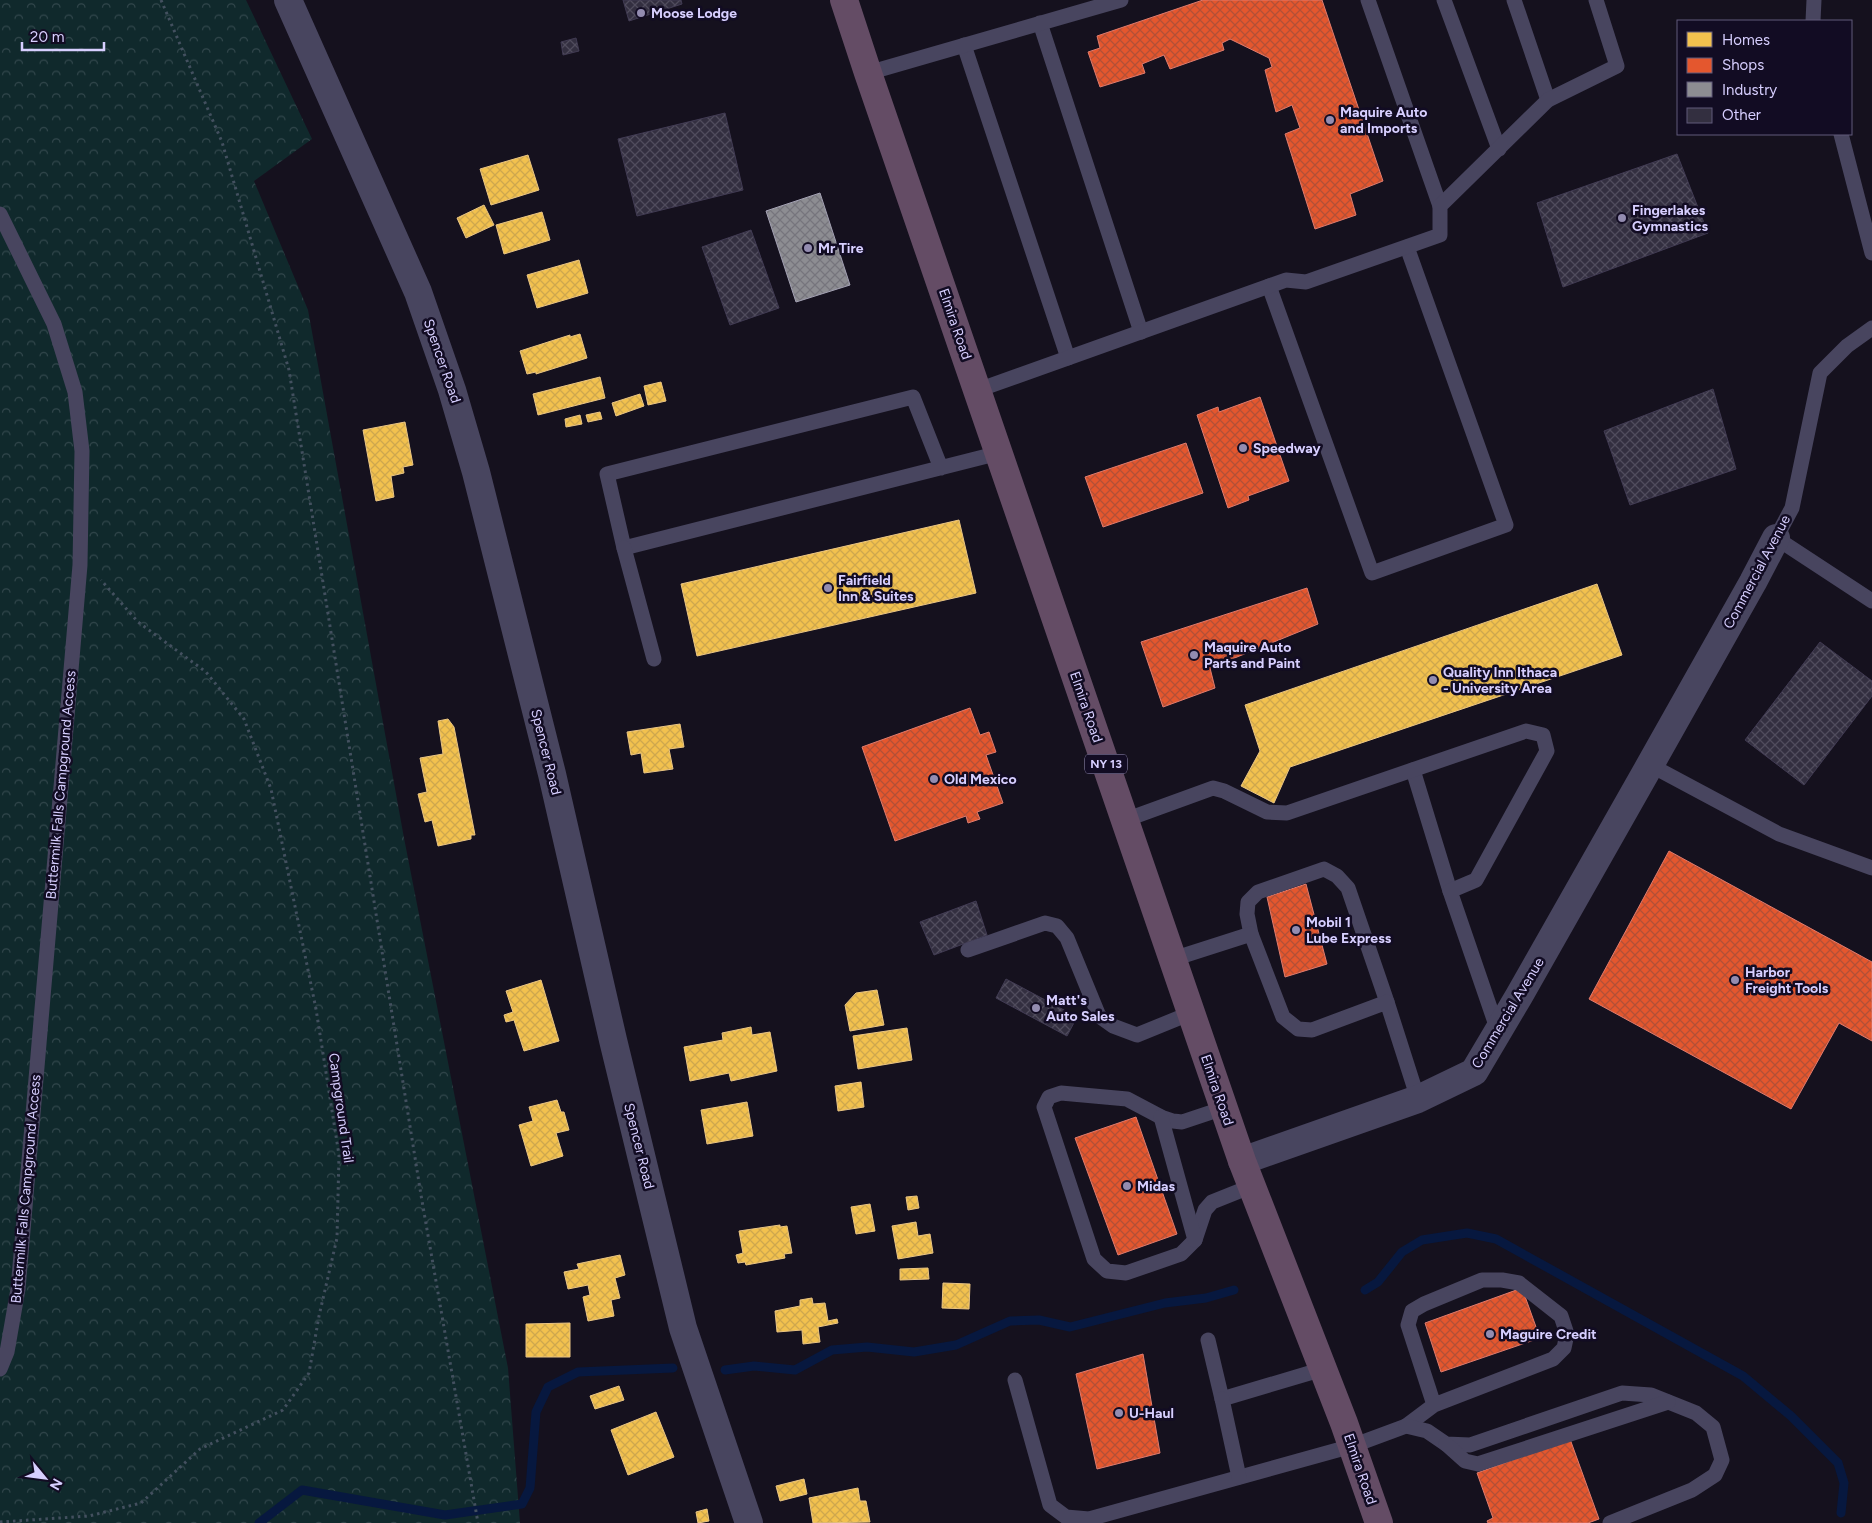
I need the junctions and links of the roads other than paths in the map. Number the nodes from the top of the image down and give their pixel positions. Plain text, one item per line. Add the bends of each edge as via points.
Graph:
1 (288, 0) edge
2 (844, 0) edge
3 (1121, 0) edge
4 (1368, 0) edge
5 (1444, 0) edge
6 (1514, 0) edge
7 (1596, 0) edge
8 (1814, 0) edge
9 (1813, 20) edge
10 (1040, 23) junction
11 (964, 45) junction
12 (868, 73) junction
13 (1548, 100) junction
14 (1842, 135) edge
15 (1499, 149) junction
16 (1440, 206) junction
17 (0, 214) edge
18 (1407, 246) junction
19 (1872, 253) edge
20 (1269, 286) junction
21 (1872, 328) edge
22 (1141, 332) junction
23 (1068, 358) junction
24 (978, 390) junction
25 (1000, 453) junction
26 (941, 468) junction
27 (1776, 538) junction
28 (624, 548) junction
29 (1872, 600) edge
30 (654, 659) dead end
31 (1650, 765) junction
32 (1414, 770) junction
33 (1125, 820) junction
34 (1872, 868) edge
35 (1450, 891) junction
36 (1251, 934) junction
37 (968, 950) dead end
38 (1173, 959) junction
39 (1387, 1002) junction
40 (1191, 1013) junction
41 (1498, 1031) junction
42 (1418, 1099) junction
43 (1224, 1108) junction
44 (1161, 1117) junction
45 (1242, 1161) junction
46 (1252, 1186) junction
47 (1195, 1240) junction
48 (1208, 1340) dead end
49 (0, 1369) edge
50 (1323, 1369) junction
51 (1015, 1380) dead end
52 (1222, 1399) junction
53 (1668, 1402) junction
54 (1434, 1405) junction
55 (1406, 1426) junction
56 (1446, 1444) junction
57 (1352, 1446) junction
58 (1239, 1477) junction
59 (1375, 1522) edge
60 (749, 1523) edge
61 (1610, 1523) edge

1 - 60 street, Spencer Road via 418,292 452,390 476,472 552,774 683,1328
2 - 12 highway, Elmira Road / NY 13
3 - 10 lane
4 - 16 lane
5 - 15 lane
6 - 13 lane
7 - 13 lane via 1618,66
8 - 9 lane
10 - 11 lane
10 - 22 lane
11 - 12 lane
11 - 23 lane
12 - 24 highway, Elmira Road / NY 13
13 - 15 lane
14 - 19 lane
15 - 16 lane
16 - 18 lane via 1440,236
17 - 49 lane, Buttermilk Falls Campground Access via 54,324 75,392 82,452 80,565 18,1289 7,1352
18 - 20 lane via 1306,282 1286,280
18 - 20 lane via 1506,525 1372,573
20 - 22 lane
21 - 27 lane, Commercial Avenue via 1847,346 1820,373 1792,508
22 - 23 lane
23 - 24 lane
24 - 25 highway, Elmira Road / NY 13
25 - 26 lane
25 - 33 highway, Elmira Road / NY 13
26 - 28 lane
26 - 28 lane via 913,397 607,474
27 - 29 lane
27 - 31 street, Commercial Avenue
28 - 30 lane
31 - 34 lane via 1779,834
31 - 41 street, Commercial Avenue
32 - 33 lane via 1288,813 1267,812 1213,788
32 - 35 lane
32 - 35 lane via 1526,731 1543,734 1547,751 1476,880
33 - 38 highway, Elmira Road / NY 13
35 - 41 lane
36 - 38 lane
36 - 39 lane via 1283,1017 1298,1029 1312,1030
36 - 39 lane via 1248,902 1258,892 1324,869 1337,876 1348,888
37 - 40 lane via 1045,923 1057,926 1067,938 1099,1016 1113,1026 1137,1035
38 - 40 highway, Elmira Road / NY 13
39 - 42 lane
40 - 43 highway, Elmira Road / NY 13
41 - 42 street, Commercial Avenue via 1474,1072
42 - 45 street, Commercial Avenue
43 - 44 lane via 1182,1122
43 - 45 highway, Elmira Road / NY 13
44 - 47 lane
44 - 47 lane via 1127,1099 1061,1093 1049,1097 1044,1107 1094,1259 1107,1271 1126,1273 1181,1254
45 - 46 highway, Elmira Road / NY 13
46 - 47 lane via 1212,1202 1204,1210
46 - 50 highway, Elmira Road / NY 13
48 - 52 lane
50 - 52 lane
50 - 57 highway, Elmira Road / NY 13
51 - 58 lane via 1050,1506 1066,1517 1089,1519
52 - 58 lane
53 - 56 lane via 1651,1394 1622,1393 1470,1445
53 - 56 lane via 1478,1464 1465,1460
53 - 61 lane via 1696,1413 1713,1427 1722,1460 1715,1475 1692,1490
54 - 54 lane via 1553,1359 1564,1348 1568,1334 1561,1316 1519,1283 1495,1280 1482,1280 1412,1311 1408,1325
54 - 55 lane
55 - 56 lane via 1427,1431
55 - 57 lane
57 - 58 lane
57 - 59 highway, Elmira Road / NY 13

